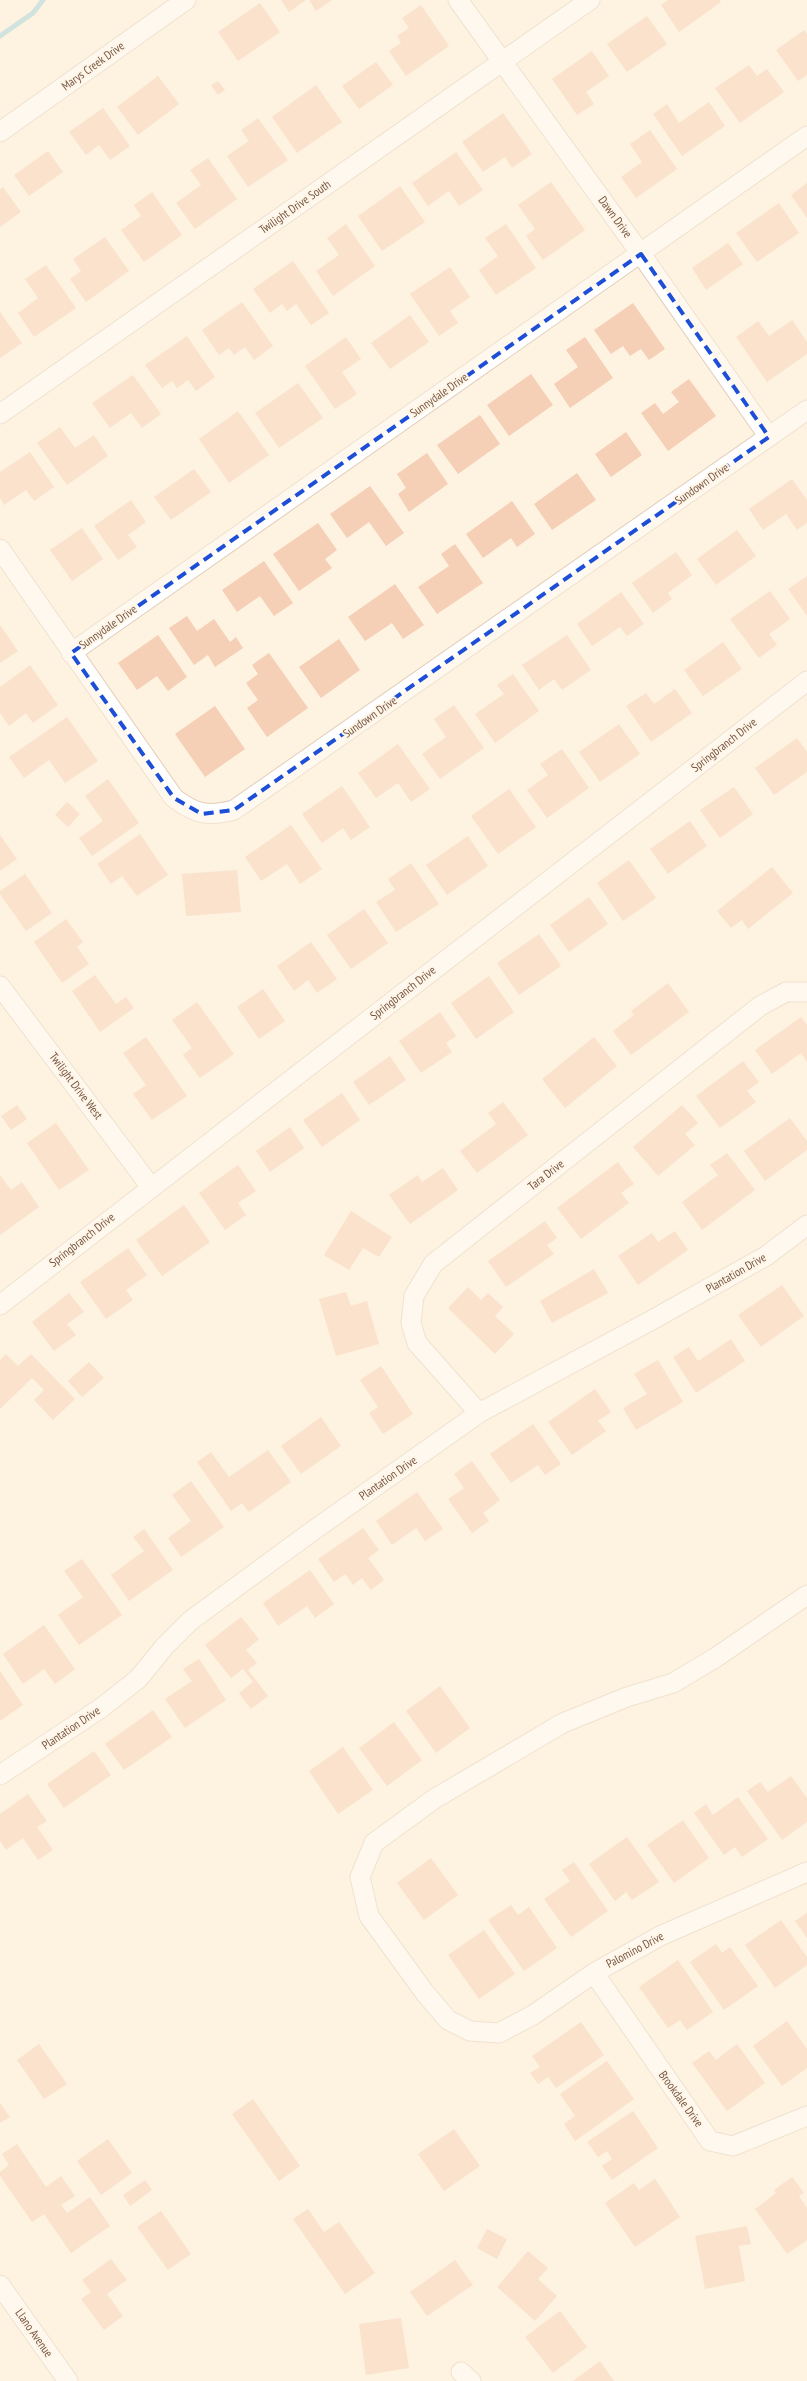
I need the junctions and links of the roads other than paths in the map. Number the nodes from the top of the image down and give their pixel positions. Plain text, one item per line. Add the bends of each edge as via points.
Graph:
1 (186, 0) edge
2 (458, 0) edge
3 (590, 0) edge
4 (504, 62) junction
5 (0, 132) edge
6 (807, 136) edge
7 (641, 254) junction
8 (807, 410) edge
9 (0, 414) edge
10 (769, 437) junction
11 (0, 549) edge
12 (71, 653) junction
13 (807, 681) edge
14 (0, 986) edge
15 (807, 992) edge
16 (151, 1186) junction
17 (807, 1225) edge
18 (0, 1305) edge
19 (479, 1413) junction
20 (807, 1595) edge
21 (0, 1775) edge
22 (807, 1872) edge
23 (594, 1973) junction
24 (807, 2116) edge
25 (0, 2285) edge
26 (68, 2381) edge

1 - 5 street, Marys Creek Drive
2 - 4 street, Dawn Drive
3 - 4 street, Twilight Drive South
4 - 7 street, Dawn Drive
4 - 9 street, Twilight Drive South
6 - 7 street, Sunnydale Drive
7 - 10 street, Dawn Drive
7 - 12 street, Sunnydale Drive
8 - 10 street, Sundown Drive
10 - 12 street, Sundown Drive via 234,810 202,814 174,798
11 - 12 street, Sundown Drive
13 - 16 street, Springbranch Drive
14 - 16 street, Twilight Drive West
15 - 19 street, Tara Drive via 786,992 760,1006 433,1264 414,1296 411,1323 417,1343
16 - 18 street, Springbranch Drive
17 - 19 street, Plantation Drive via 766,1256
19 - 21 street, Plantation Drive via 190,1621 138,1679 101,1708
20 - 23 street, Palomino Drive via 715,1658 673,1682 563,1722 434,1799 374,1843 360,1877 370,1916 448,2020 470,2032 499,2032 533,2015
22 - 23 street, Palomino Drive via 660,1936
23 - 24 street, Brookdale Drive via 710,2141 733,2146
25 - 26 street, Llano Avenue

